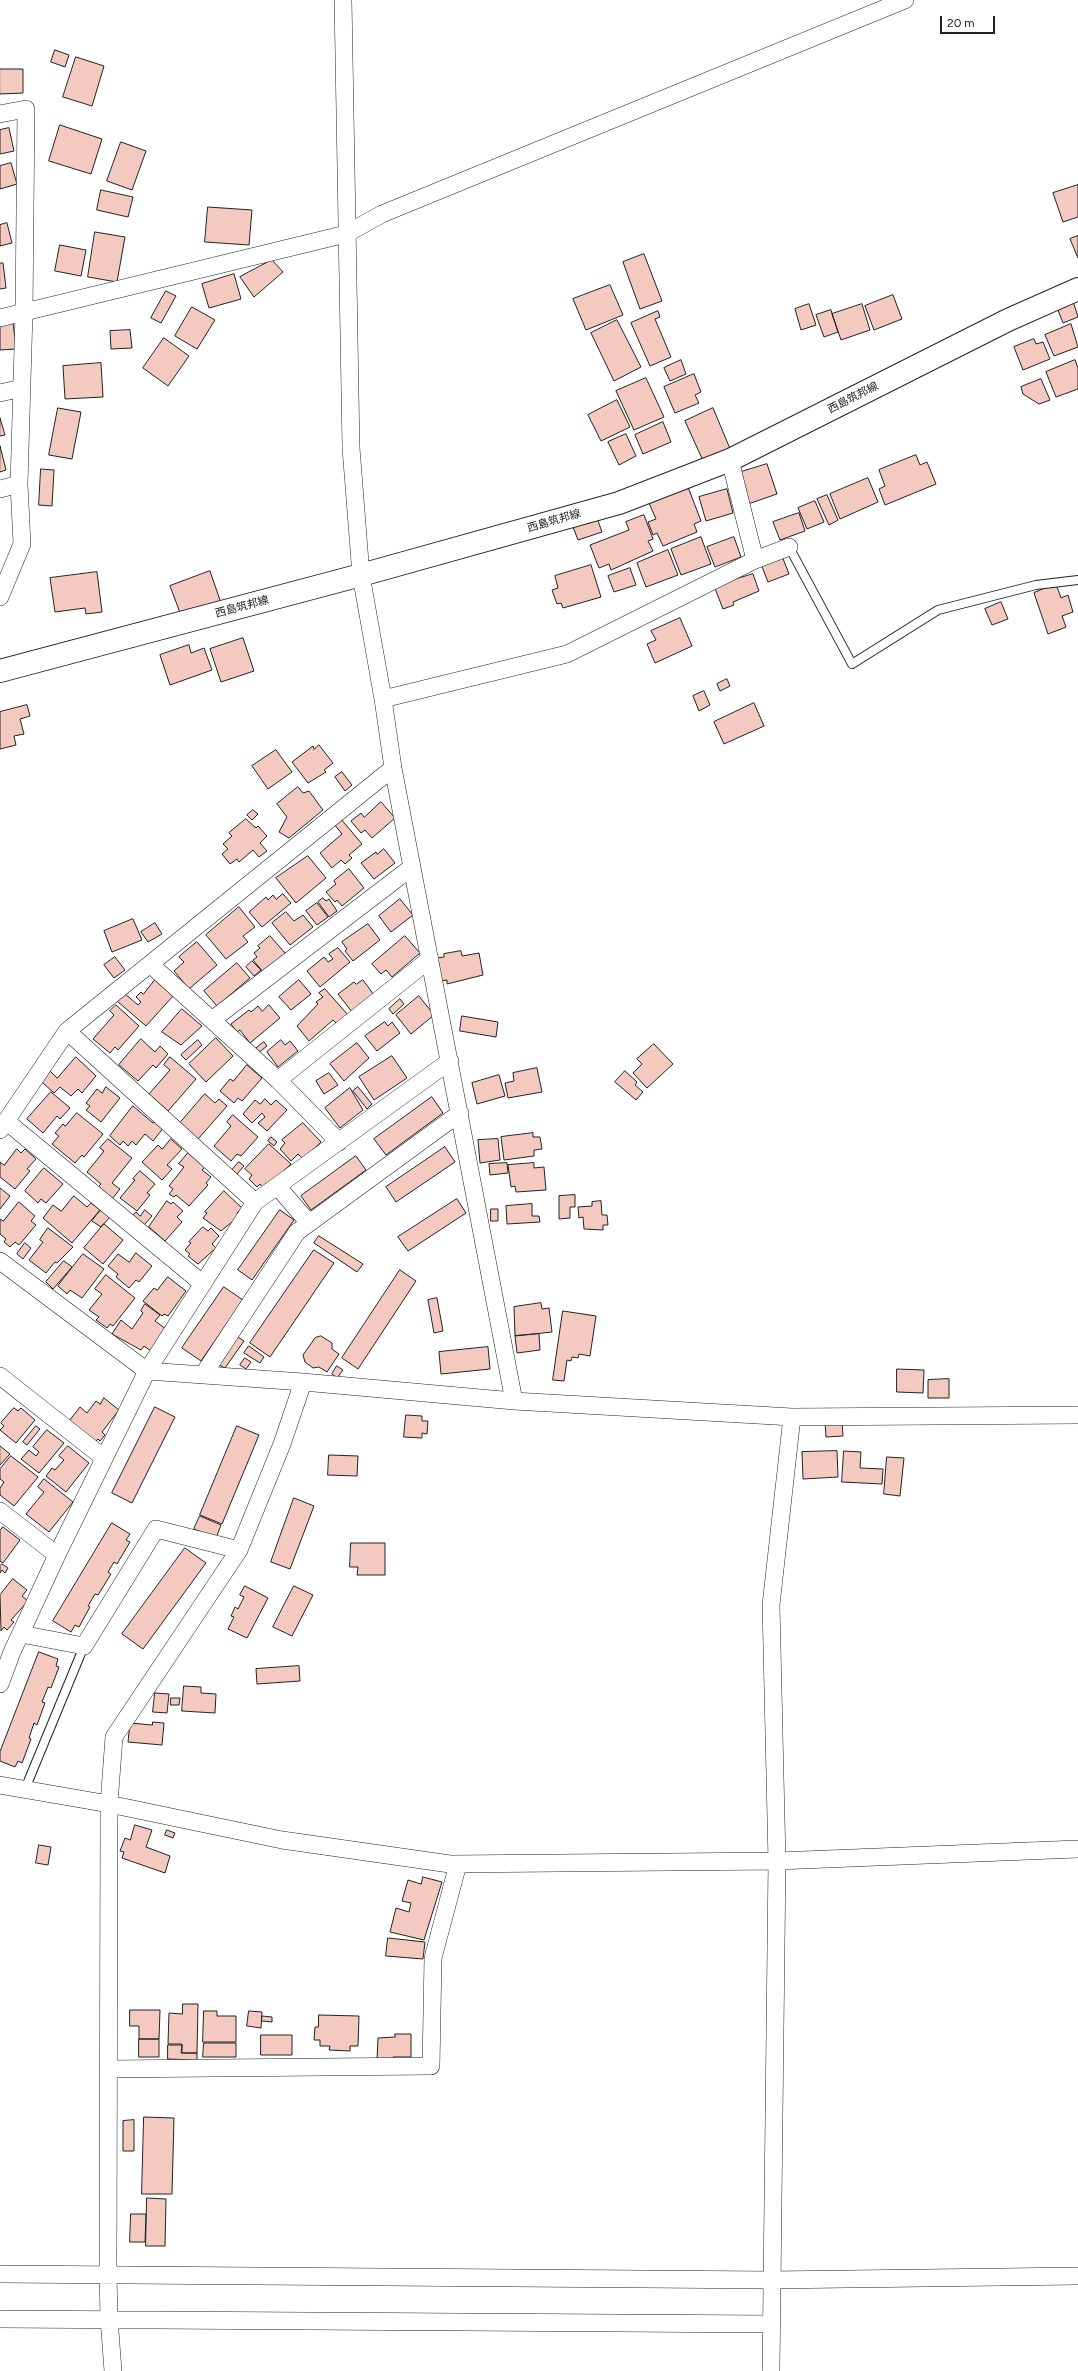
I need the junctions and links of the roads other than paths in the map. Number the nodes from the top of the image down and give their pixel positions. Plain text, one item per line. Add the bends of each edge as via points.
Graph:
1 (343, 0) edge
2 (905, 0) edge
3 (0, 114) edge
4 (346, 234) junction
5 (1078, 289) edge
6 (24, 313) junction
7 (0, 318) edge
8 (22, 388) junction
9 (0, 393) edge
10 (730, 460) junction
11 (18, 484) junction
12 (0, 489) edge
13 (788, 547) joint
14 (756, 560) junction
15 (361, 575) junction
16 (1078, 580) edge
17 (0, 598) edge
18 (0, 671) edge
19 (383, 699) junction
20 (393, 768) junction
21 (412, 867) junction
22 (430, 959) junction
23 (150, 964) junction
24 (212, 1020) junction
25 (67, 1031) junction
26 (450, 1061) junction
27 (278, 1080) junction
28 (460, 1113) junction
29 (3, 1125) edge
30 (339, 1142) junction
31 (277, 1186) junction
32 (255, 1202) junction
33 (309, 1223) junction
34 (2, 1266) edge
35 (203, 1284) junction
36 (147, 1372) junction
37 (203, 1375) junction
38 (0, 1376) edge
39 (303, 1382) junction
40 (514, 1401) junction
41 (1078, 1415) edge
42 (792, 1416) junction
43 (104, 1458) junction
44 (0, 1511) edge
45 (239, 1550) junction
46 (57, 1555) junction
47 (21, 1634) junction
48 (84, 1646) junction
49 (6, 1648) edge
50 (0, 1684) edge
51 (0, 1785) edge
52 (25, 1789) junction
53 (108, 1804) junction
54 (1078, 1849) edge
55 (777, 1861) junction
56 (458, 1864) junction
57 (108, 2069) junction
58 (108, 2273) junction
59 (0, 2274) edge
60 (1078, 2276) edge
61 (771, 2280) junction
62 (109, 2318) junction
63 (0, 2319) edge
64 (771, 2324) junction
65 (113, 2371) edge
66 (771, 2371) edge

1 - 4 street
2 - 4 street via 382,214
3 - 6 street via 26,109
4 - 6 street
4 - 15 street via 351,448
5 - 10 main road, 西島筑邦線 via 1008,320
6 - 7 street
6 - 8 street
8 - 9 street
8 - 11 street
10 - 14 street
10 - 15 main road, 西島筑邦線 via 619,503
11 - 12 street
11 - 17 street via 22,544
13 - 14 street
13 - 16 lane via 852,664 938,610 1036,585
14 - 19 street via 567,654
15 - 18 main road, 西島筑邦線
15 - 19 street
19 - 20 street
20 - 21 street
20 - 23 street
21 - 22 street
21 - 24 street
22 - 26 street
22 - 27 street
23 - 24 street
23 - 25 street
24 - 27 street
25 - 29 street
25 - 32 street
26 - 28 street
26 - 30 street
27 - 30 street
28 - 33 street
28 - 40 street
29 - 35 street
30 - 31 street
31 - 32 street
31 - 33 street
32 - 35 street
33 - 37 street via 297,1232
34 - 36 street
35 - 36 street
36 - 37 street
36 - 43 street
37 - 39 street
38 - 43 street
39 - 40 street
39 - 45 street via 282,1444
40 - 42 street
41 - 42 street
42 - 55 street via 771,1605
43 - 46 street
44 - 46 street
45 - 48 street via 156,1530
45 - 53 street via 114,1737
46 - 47 street
47 - 48 street
47 - 49 street
48 - 52 lane
49 - 50 street
51 - 52 street
52 - 53 street
53 - 56 street via 282,1840
53 - 57 street
54 - 55 street
55 - 56 street
55 - 61 street
56 - 57 street via 433,1958 431,2066
57 - 58 street
58 - 59 street
58 - 61 street
58 - 62 street
60 - 61 street
61 - 64 street
62 - 63 street
62 - 64 street
62 - 65 street
64 - 66 street

